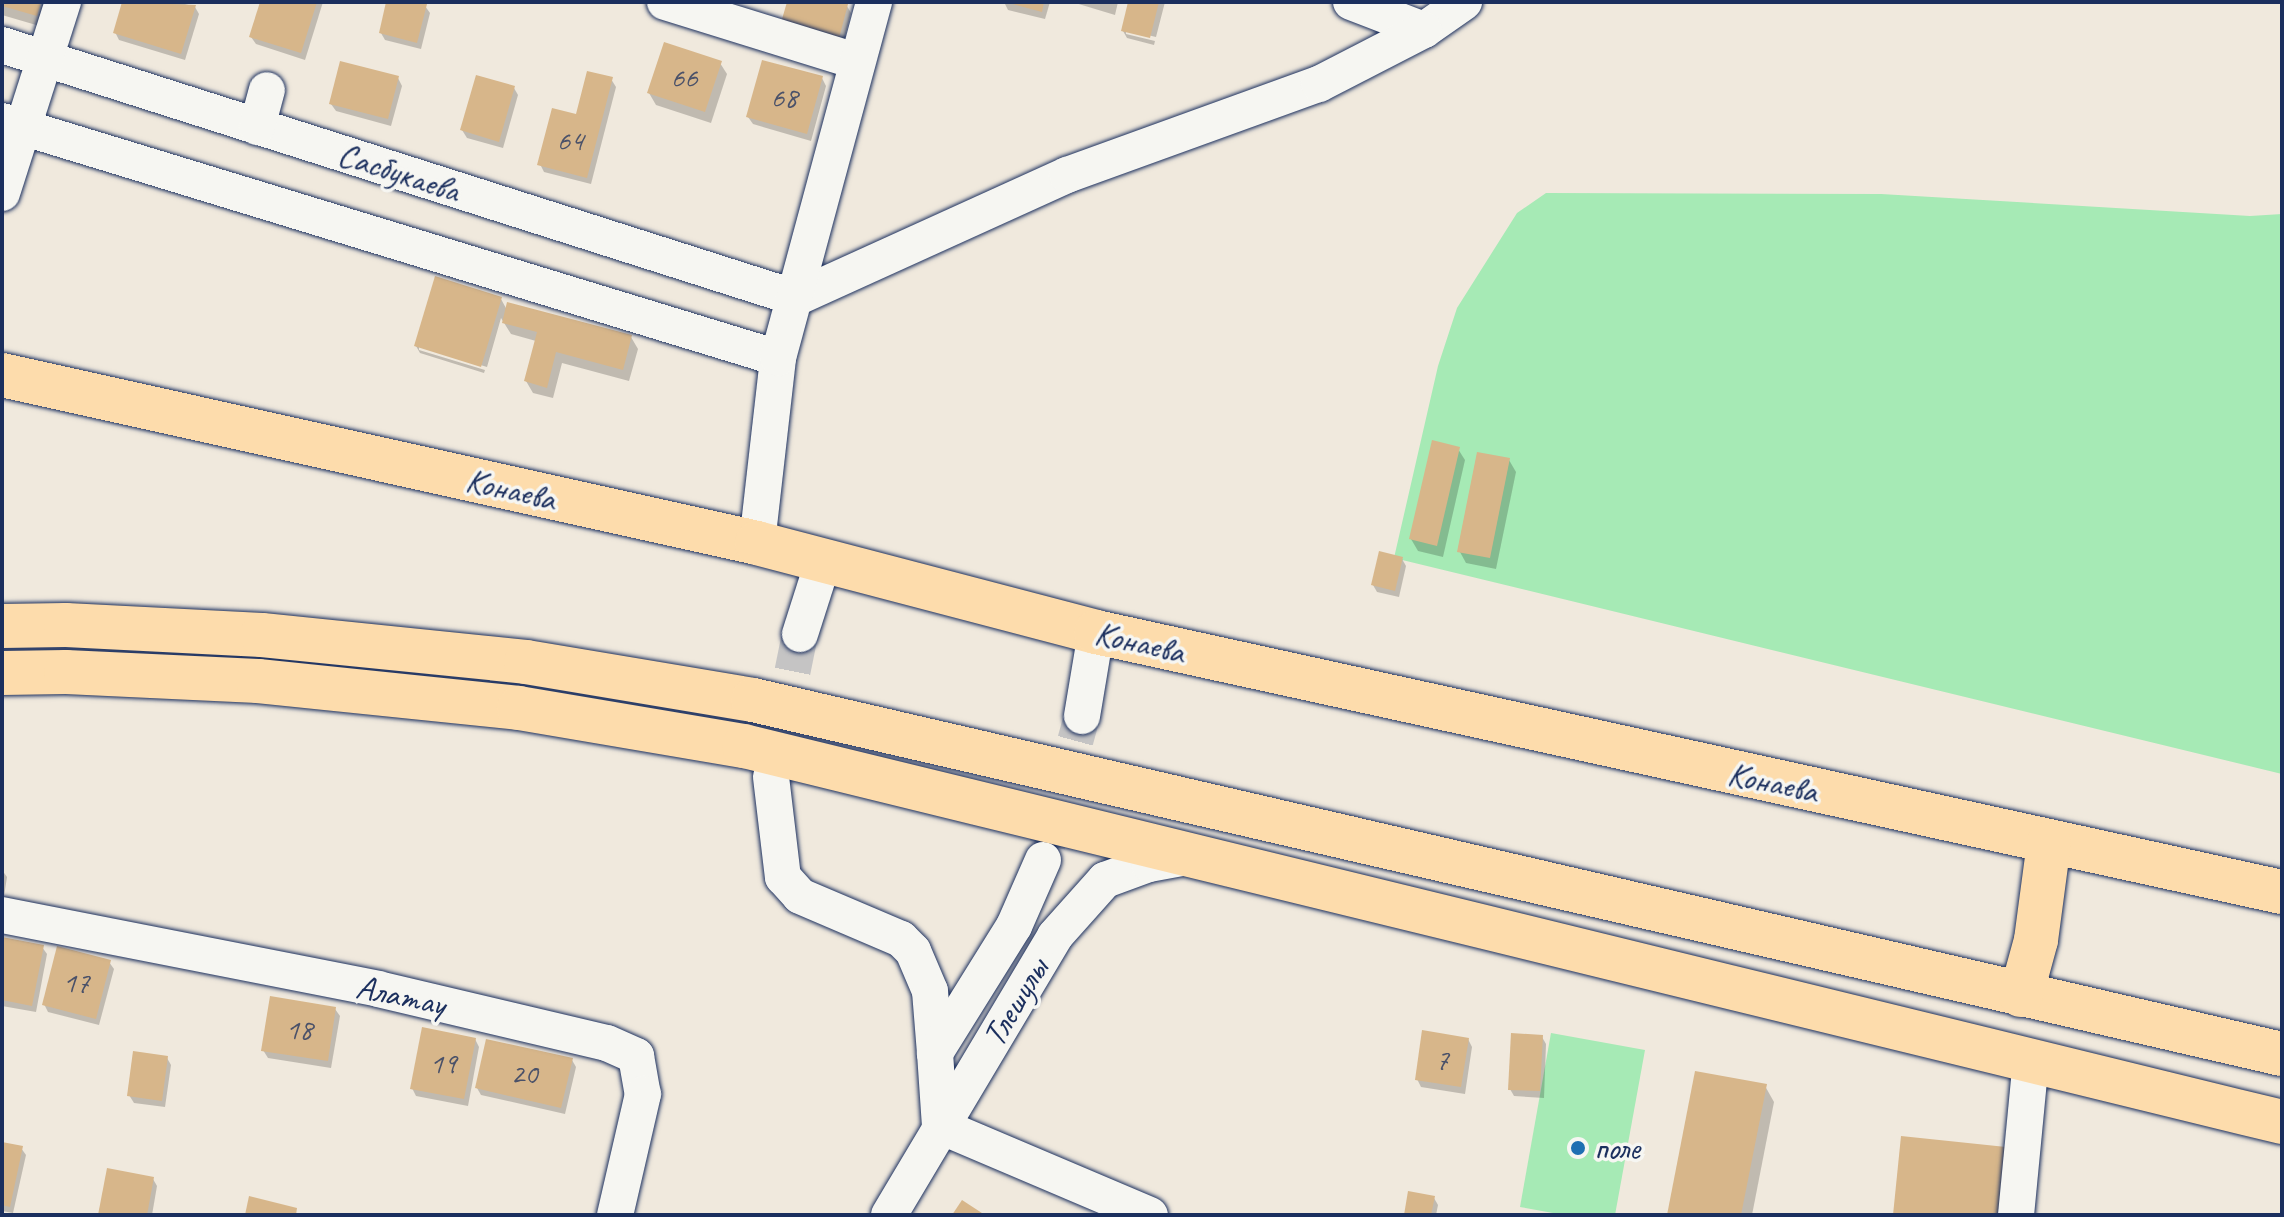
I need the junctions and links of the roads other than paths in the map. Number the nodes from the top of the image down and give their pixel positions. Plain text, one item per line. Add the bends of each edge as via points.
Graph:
1 (63, 2) edge
2 (665, 2) edge
3 (874, 2) edge
4 (1351, 2) edge
5 (1464, 2) edge
6 (1424, 30) junction
7 (2, 45) edge
8 (47, 59) junction
9 (856, 61) junction
10 (267, 90) dead end
11 (12, 124) edge
12 (257, 127) junction
13 (2, 193) edge
14 (796, 298) junction
15 (778, 358) junction
16 (2, 375) edge
17 (757, 543) junction
18 (823, 562) junction
19 (2, 626) edge
20 (1096, 632) junction
21 (800, 634) tunnel mouth
22 (2, 673) edge
23 (1082, 716) tunnel mouth
24 (771, 777) tunnel mouth
25 (2049, 843) junction
26 (1196, 855) junction
27 (1043, 860) tunnel mouth
28 (2282, 892) edge
29 (2, 915) edge
30 (2021, 995) junction
31 (935, 1053) junction
32 (2282, 1054) edge
33 (2031, 1058) junction
34 (2282, 1122) edge
35 (940, 1126) junction
36 (615, 1215) edge
37 (889, 1215) edge
38 (1150, 1215) edge
39 (2016, 1215) edge

1 - 8 street
2 - 9 street
3 - 9 street
4 - 6 street
5 - 6 street
6 - 14 street via 1319,84 1067,175
7 - 8 street, Сасбукаева
8 - 11 street
8 - 12 street, Сасбукаева
9 - 14 street
10 - 12 street
11 - 13 street
11 - 15 street, Сасбукаева
12 - 14 street, Сасбукаева
14 - 15 street
15 - 17 street
16 - 17 main road, Конаева
17 - 18 main road, Конаева
18 - 20 main road, Конаева
18 - 21 street
19 - 30 main road via 262,635 526,662 753,700
20 - 23 street
20 - 25 main road, Конаева
22 - 26 main road via 258,681 519,708 744,746
24 - 31 street via 783,877 800,896 901,939 913,951 930,991
25 - 28 main road, Конаева
25 - 30 main road via 2036,940
26 - 33 main road
26 - 35 street, Тлешулы via 1105,880 1055,936
27 - 31 street via 1014,926
29 - 36 street, Алатау via 378,989 607,1043 636,1056 643,1094
30 - 32 main road
31 - 35 street
33 - 34 main road
33 - 39 street
35 - 37 street, Тлешулы
35 - 38 street

